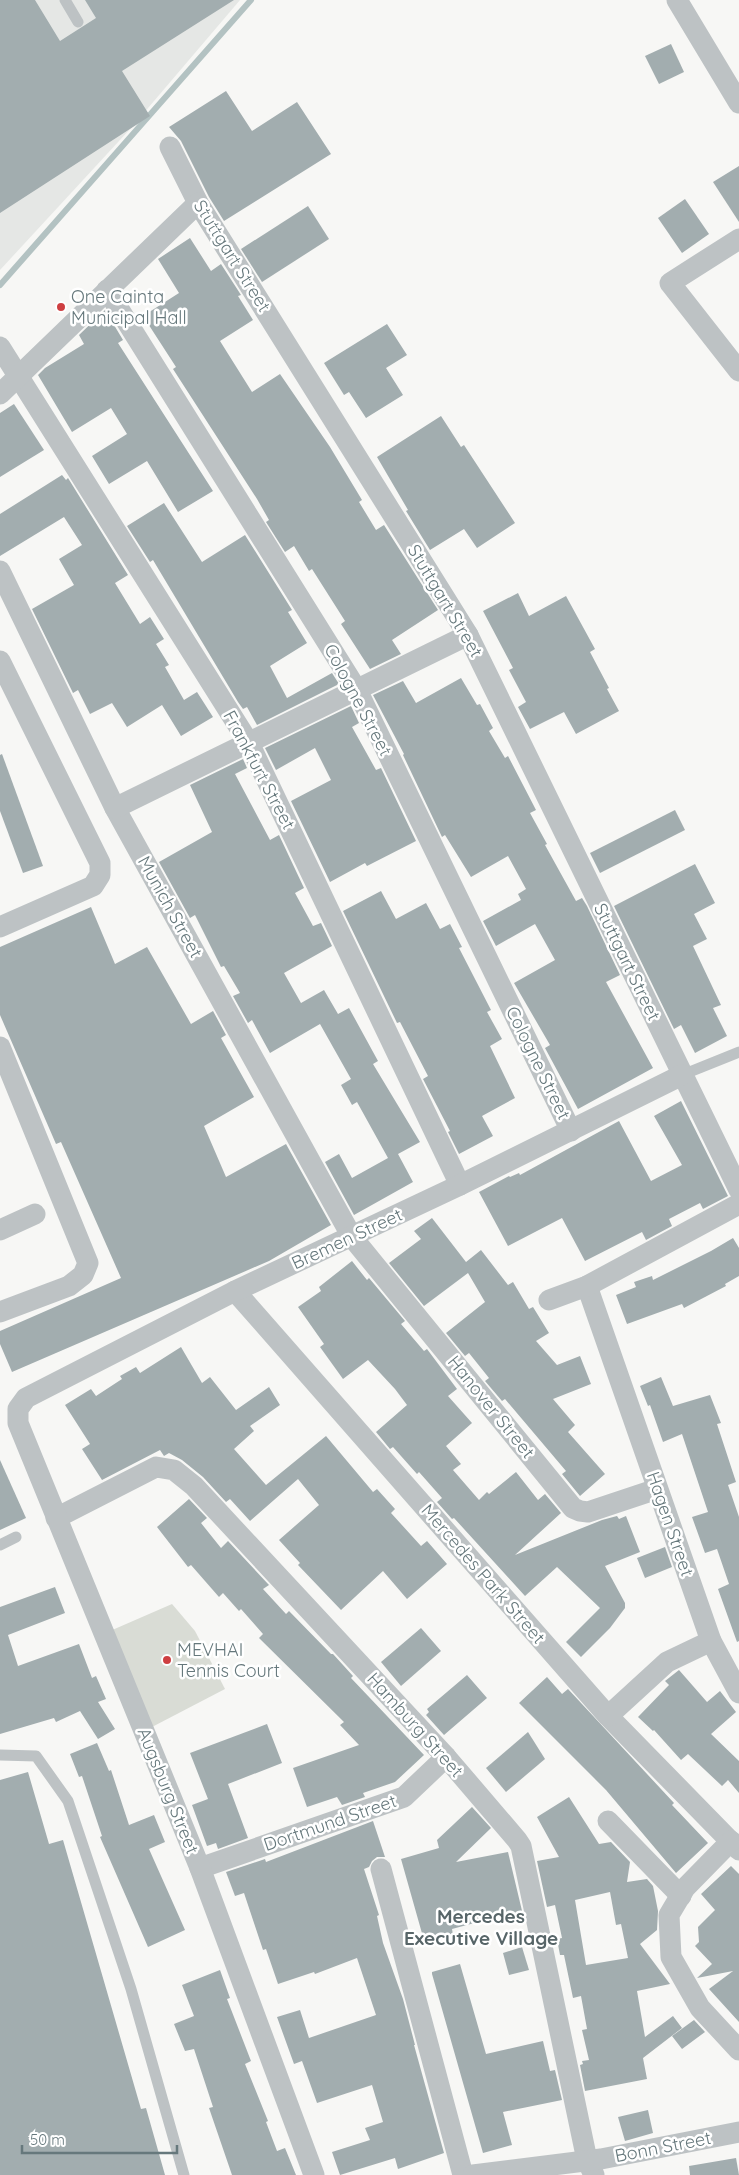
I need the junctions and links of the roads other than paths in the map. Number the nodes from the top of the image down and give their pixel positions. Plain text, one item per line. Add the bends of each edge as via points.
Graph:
1 (65, 0) edge
2 (677, 0) edge
3 (78, 22) dead end
4 (737, 97) edge
5 (170, 147) dead end
6 (198, 203) junction
7 (739, 238) edge
8 (107, 290) junction
9 (0, 347) edge
10 (739, 371) edge
11 (18, 375) junction
12 (0, 394) edge
13 (0, 571) edge
14 (468, 635) junction
15 (0, 661) edge
16 (357, 690) junction
17 (249, 743) junction
18 (115, 808) junction
19 (0, 927) edge
20 (0, 1047) edge
21 (739, 1052) edge
22 (682, 1075) junction
23 (571, 1131) junction
24 (460, 1185) junction
25 (739, 1190) edge
26 (739, 1204) edge
27 (35, 1214) dead end
28 (0, 1230) edge
29 (352, 1237) junction
30 (587, 1286) junction
31 (234, 1290) junction
32 (550, 1300) dead end
33 (0, 1312) edge
34 (18, 1409) joint
35 (657, 1489) junction
36 (56, 1518) junction
37 (16, 1537) dead end
38 (0, 1545) edge
39 (711, 1641) junction
40 (739, 1693) edge
41 (608, 1716) junction
42 (0, 1755) edge
43 (446, 1756) junction
44 (608, 1821) dead end
45 (735, 1846) edge
46 (200, 1868) junction
47 (381, 1869) dead end
48 (681, 1896) junction
49 (739, 2050) edge
50 (739, 2132) edge
51 (591, 2168) edge
52 (184, 2175) edge
53 (314, 2175) edge
54 (463, 2175) edge
55 (473, 2175) edge

1 - 3 lane
2 - 4 street
5 - 6 street, Stuttgart Street
6 - 8 street
6 - 14 street, Stuttgart Street
7 - 10 street via 670,283
8 - 11 street
8 - 16 street, Cologne Street
9 - 11 street, Frankfurt Street
11 - 12 street
11 - 17 street, Frankfurt Street
13 - 18 street, Munich Street
14 - 16 street
14 - 22 street, Stuttgart Street
15 - 19 street via 100,863 100,875 93,886
16 - 17 street
16 - 23 street, Cologne Street
17 - 18 street
17 - 24 street, Frankfurt Street
18 - 29 street, Munich Street
20 - 33 street via 88,1263 82,1275 69,1286
21 - 22 lane
22 - 23 street, Bremen Street
22 - 25 street
23 - 24 street, Bremen Street
24 - 29 street, Bremen Street
26 - 30 street
27 - 28 street
29 - 31 street, Bremen Street
29 - 35 street, Hanover Street via 573,1508 588,1512
30 - 32 street
30 - 35 street, Hagen Street
31 - 34 street, Bremen Street via 26,1398
31 - 41 street, Mercedes Park Street
34 - 36 street, Augsburg Street via 18,1423
35 - 39 street, Hagen Street
36 - 43 street, Hamburg Street via 156,1466 174,1470 194,1486
36 - 46 street, Augsburg Street
37 - 38 lane
39 - 40 street, Hagen Street
39 - 41 street via 667,1662
41 - 45 street, Mercedes Park Street
42 - 52 lane via 36,1756 68,1801 131,1989
43 - 46 street, Dortmund Street via 404,1797
43 - 51 street, Hamburg Street via 521,1846
44 - 48 street
45 - 48 street via 685,1888
46 - 53 street, Augsburg Street
47 - 54 street
48 - 49 street via 669,1915 671,1957 700,2008
50 - 51 street, Bonn Street
51 - 55 street, Bonn Street

